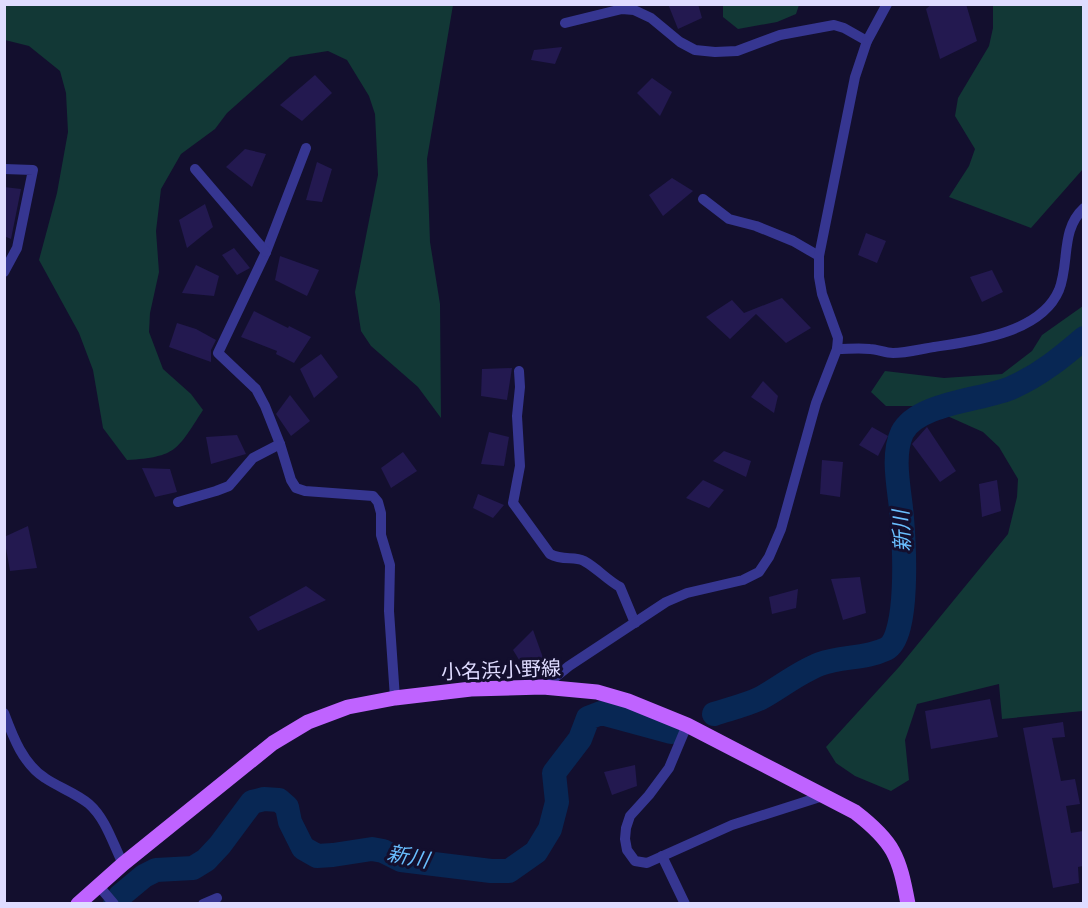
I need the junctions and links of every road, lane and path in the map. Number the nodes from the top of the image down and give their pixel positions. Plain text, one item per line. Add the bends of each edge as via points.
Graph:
1 (887, 4) edge
2 (565, 23) dead end
3 (867, 41) junction
4 (306, 148) dead end
5 (195, 169) dead end
6 (4, 170) edge
7 (704, 199) dead end
8 (1083, 208) edge
9 (266, 252) junction
10 (819, 256) junction
11 (4, 272) edge
12 (837, 349) junction
13 (519, 371) dead end
14 (280, 444) junction
15 (178, 502) dead end
16 (635, 623) junction
17 (543, 687) junction
18 (395, 698) junction
19 (4, 712) edge
20 (687, 725) junction
21 (823, 796) junction
22 (662, 856) junction
23 (123, 864) junction
24 (101, 889) junction
25 (217, 898) dead end
26 (78, 903) edge
27 (114, 903) edge
28 (203, 903) edge
29 (685, 903) edge
30 (908, 903) edge

1 - 3 street
2 - 3 street via 622,9 634,10 695,50 715,52 737,51 780,35 834,25
3 - 10 street via 855,77
4 - 9 street
5 - 9 street
6 - 11 street via 33,170 17,248
7 - 10 street via 729,219 793,241
8 - 12 street via 1068,234 1063,279 1057,294 1033,318 978,340 893,353
9 - 14 street via 218,353 255,389
10 - 12 street via 822,294 838,338
12 - 16 street via 816,404 781,529 759,572 743,580 687,593
13 - 16 street via 520,466 513,502 550,554 583,561 620,587
14 - 15 street via 253,458 229,486
14 - 18 street via 296,488 373,496 378,502 381,536 390,565
16 - 17 street
17 - 18 main road, 小名浜小野線 via 471,689
17 - 20 main road, 小名浜小野線 via 597,692
18 - 23 main road, 小名浜小野線 via 348,707 308,722 273,743
19 - 23 street via 30,767 87,803 104,825
20 - 21 main road, 小名浜小野線
20 - 22 street via 669,768 630,816 626,828 627,850 635,861 647,863
21 - 22 street via 741,822
21 - 30 main road, 小名浜小野線 via 855,812 877,829 892,848
22 - 29 street
23 - 24 main road, 小名浜小野線
24 - 26 main road, 小名浜小野線
24 - 27 street
25 - 28 street

